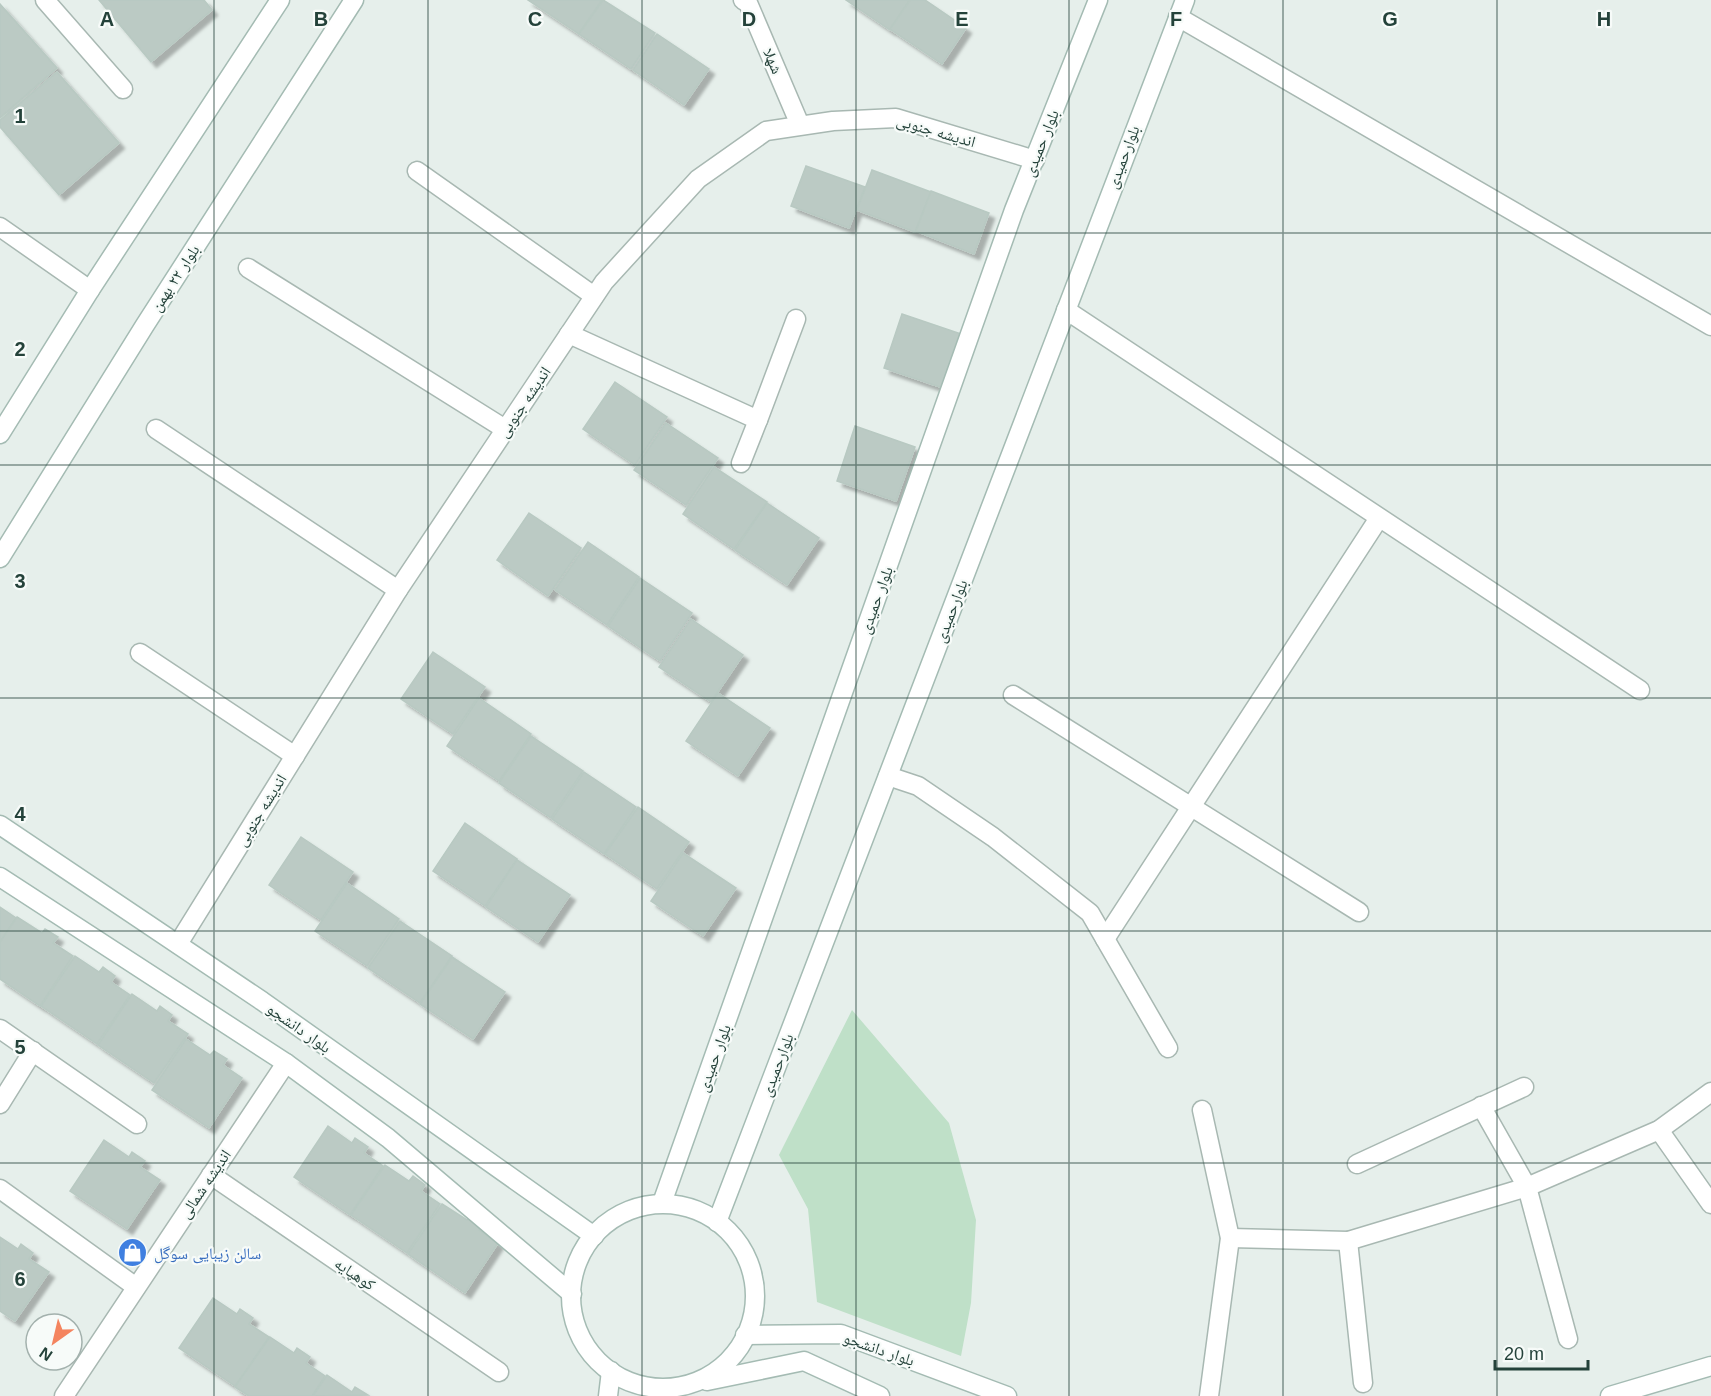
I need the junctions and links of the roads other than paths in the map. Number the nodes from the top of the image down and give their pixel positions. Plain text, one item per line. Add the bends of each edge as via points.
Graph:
1 (45, 0) edge
2 (280, 0) edge
3 (354, 0) edge
4 (1098, 0) edge
5 (747, 1) edge
6 (1181, 9) edge
7 (123, 89) dead end
8 (801, 125) junction
9 (1035, 160) junction
10 (417, 171) dead end
11 (0, 227) edge
12 (248, 267) dead end
13 (90, 290) junction
14 (594, 296) junction
15 (1066, 310) junction
16 (796, 319) dead end
17 (1711, 326) edge
18 (569, 334) junction
19 (758, 420) junction
20 (156, 429) dead end
21 (505, 429) junction
22 (0, 434) edge
23 (741, 463) dead end
24 (1379, 518) junction
25 (0, 558) edge
26 (398, 590) junction
27 (140, 653) dead end
28 (1640, 690) dead end
29 (1013, 695) dead end
30 (295, 756) junction
31 (888, 776) junction
32 (1191, 807) junction
33 (0, 825) edge
34 (0, 877) edge
35 (1359, 912) dead end
36 (1105, 939) junction
37 (178, 944) junction
38 (0, 1029) edge
39 (1168, 1048) dead end
40 (33, 1051) junction
41 (286, 1063) junction
42 (1524, 1087) dead end
43 (1711, 1092) edge
44 (0, 1104) edge
45 (1481, 1106) junction
46 (1202, 1110) dead end
47 (137, 1125) dead end
48 (1659, 1130) junction
49 (1357, 1164) dead end
50 (211, 1175) junction
51 (1527, 1187) junction
52 (0, 1189) edge
53 (662, 1203) junction
54 (1711, 1204) edge
55 (717, 1222) junction
56 (594, 1236) junction
57 (1230, 1238) junction
58 (1348, 1241) junction
59 (136, 1287) junction
60 (572, 1294) junction
61 (745, 1335) junction
62 (1568, 1338) dead end
63 (1711, 1366) edge
64 (611, 1371) junction
65 (499, 1372) dead end
66 (1363, 1383) dead end
67 (687, 1385) junction
68 (636, 1390) edge
69 (64, 1396) edge
70 (608, 1396) edge
71 (880, 1396) edge
72 (1007, 1396) edge
73 (1209, 1396) edge
74 (1610, 1396) edge

1 - 7 street
2 - 13 street
3 - 25 street, بلوار ۲۲ بهمن
4 - 9 street, بلوار حمیدی
5 - 8 street, شهلا
6 - 15 street, بلوارحمیدی
6 - 17 street
8 - 9 street, اندیشه جنوبی via 896,118
8 - 14 street, اندیشه جنوبی via 766,131 698,179
9 - 53 street, بلوار حمیدی
10 - 14 street
11 - 13 street
12 - 21 street
13 - 22 street
14 - 18 street, اندیشه جنوبی
15 - 24 street
15 - 31 street, بلوارحمیدی
16 - 19 street
18 - 19 street
18 - 21 street, اندیشه جنوبی
19 - 23 street
20 - 26 street
21 - 26 street, اندیشه جنوبی
24 - 28 street
24 - 32 street
26 - 30 street, اندیشه جنوبی
27 - 30 street
29 - 32 street
30 - 37 street, اندیشه جنوبی
31 - 36 street via 918,786 993,837 1090,913
31 - 55 street, بلوارحمیدی
32 - 35 street
32 - 36 street
33 - 37 street, بلوار دانشجو
34 - 41 street
36 - 39 street
37 - 56 street, بلوار دانشجو
38 - 40 street
40 - 44 street
40 - 47 street
41 - 50 street, اندیشه شمالی
41 - 60 street via 388,1138
42 - 45 street
43 - 48 street
45 - 49 street
45 - 51 street
46 - 57 street
48 - 51 street
48 - 54 street
50 - 59 street, اندیشه شمالی
50 - 65 street, کوهپایه
51 - 58 street
51 - 62 street
52 - 59 street
53 - 55 street via 685,1206
53 - 56 street via 631,1208 604,1224
55 - 61 street via 731,1234 748,1260 755,1290 752,1322
56 - 60 street via 584,1247 572,1276
57 - 58 street
57 - 73 street
58 - 66 street
59 - 69 street, اندیشه شمالی
60 - 64 street via 571,1308 580,1337 599,1363
61 - 67 street via 738,1350 716,1372
61 - 72 street, بلوار دانشجو via 841,1335
63 - 74 street
64 - 68 street
64 - 70 street
67 - 68 street
67 - 71 street via 804,1361

